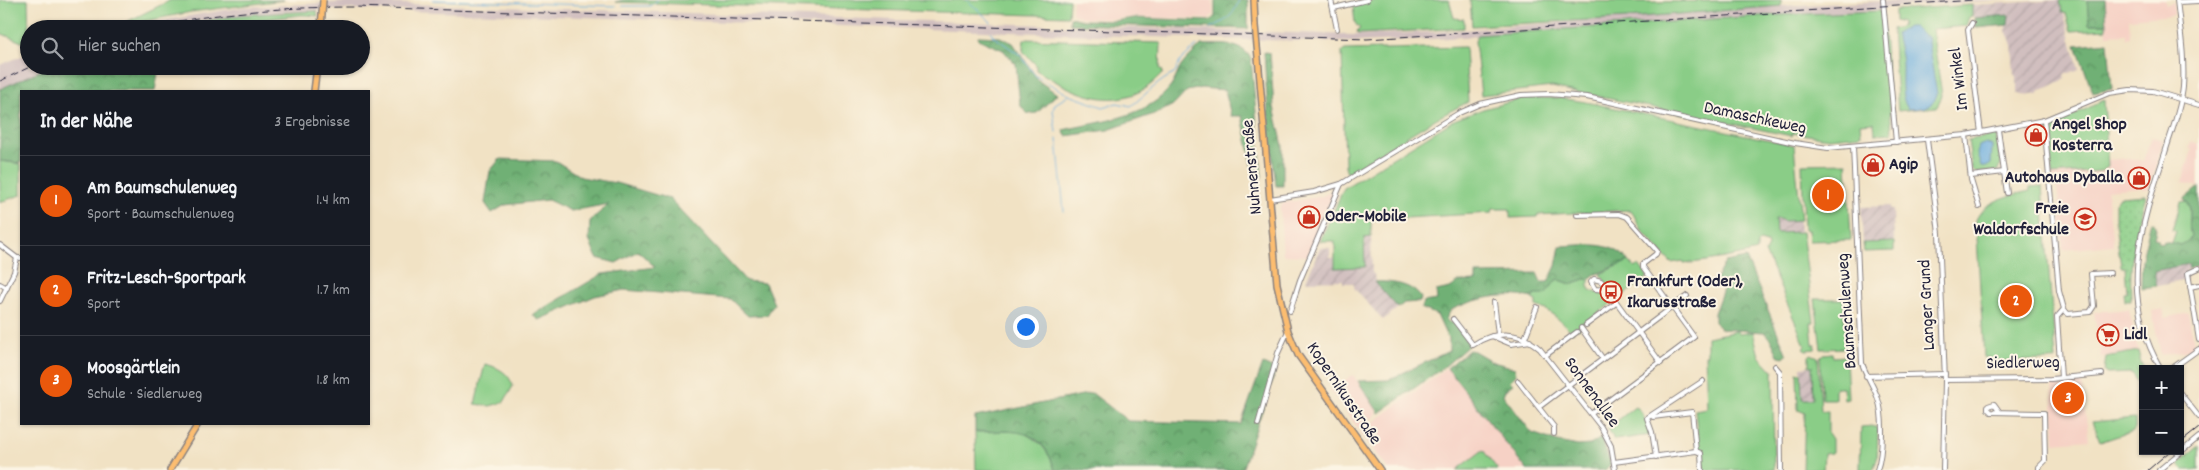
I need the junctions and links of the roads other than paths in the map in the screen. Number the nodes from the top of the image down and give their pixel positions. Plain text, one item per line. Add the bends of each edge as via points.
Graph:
1 (323, 0) edge
2 (1254, 0) edge
3 (1331, 0) edge
4 (1367, 0) edge
5 (1883, 0) edge
6 (2178, 1) edge
7 (2199, 1) edge
8 (1334, 8) junction
9 (322, 20) edge
10 (1972, 23) dead end
11 (1337, 29) dead end
12 (316, 75) edge
13 (314, 90) edge
14 (2180, 99) junction
15 (2199, 105) edge
16 (2044, 120) junction
17 (1998, 130) junction
18 (1981, 133) junction
19 (1966, 135) junction
20 (1927, 140) junction
21 (1896, 142) junction
22 (1853, 146) junction
23 (2004, 172) junction
24 (1971, 176) junction
25 (1340, 184) junction
26 (2007, 193) dead end
27 (1270, 199) junction
28 (1979, 207) dead end
29 (1577, 215) dead end
30 (0, 245) edge
31 (19, 258) edge
32 (2199, 268) edge
33 (2110, 272) dead end
34 (0, 284) edge
35 (2199, 285) edge
36 (2190, 287) junction
37 (7, 288) junction
38 (1607, 290) dead end
39 (1687, 296) dead end
40 (0, 302) edge
41 (1494, 302) dead end
42 (1616, 303) junction
43 (1538, 307) dead end
44 (1673, 307) junction
45 (2064, 310) junction
46 (1290, 311) dead end
47 (1453, 319) dead end
48 (1586, 325) dead end
49 (1581, 328) dead end
50 (1288, 331) junction
51 (1577, 332) dead end
52 (1638, 332) junction
53 (1498, 334) junction
54 (1492, 336) junction
55 (1525, 338) junction
56 (2199, 340) edge
57 (1530, 341) junction
58 (2199, 349) edge
59 (1546, 355) junction
60 (1603, 359) junction
61 (1661, 363) junction
62 (2159, 365) edge
63 (2177, 365) edge
64 (1775, 366) dead end
65 (1945, 374) junction
66 (2102, 374) dead end
67 (1866, 376) junction
68 (2061, 378) junction
69 (1946, 380) junction
70 (1518, 381) dead end
71 (1703, 381) dead end
72 (1569, 385) junction
73 (2184, 398) edge
74 (1539, 407) junction
75 (1665, 408) junction
76 (1999, 411) dead end
77 (1592, 413) junction
78 (1668, 415) junction
79 (1650, 417) junction
80 (2199, 417) edge
81 (1258, 424) dead end
82 (197, 425) edge
83 (1554, 434) dead end
84 (2199, 437) edge
85 (1696, 450) junction
86 (1656, 457) junction
87 (1614, 462) junction
88 (170, 470) edge
89 (1380, 470) edge
90 (1615, 470) edge
91 (1702, 470) edge
92 (1781, 470) edge
93 (1877, 470) edge
94 (1943, 470) edge
95 (2039, 470) edge
96 (2159, 470) edge

1 - 9 main road, bridge
2 - 27 main road, Nuhnenstraße, bridge
3 - 8 street
4 - 8 street
5 - 21 street
6 - 7 street
6 - 14 street via 2183,87
8 - 11 street
10 - 18 street, Im Winkel via 1968,30
12 - 13 main road
14 - 15 street, Damaschkeweg
14 - 16 street, Damaschkeweg via 2144,90 2109,93
14 - 62 street via 2152,191 2136,263 2141,325
16 - 17 street, Damaschkeweg
16 - 45 street via 2058,291
17 - 18 street, Damaschkeweg
17 - 23 street
18 - 19 street, Damaschkeweg
19 - 20 street, Damaschkeweg
19 - 24 street
20 - 21 street, Damaschkeweg
20 - 65 street, Langer Grund via 1939,233
21 - 22 street, Damaschkeweg
22 - 25 street, Damaschkeweg via 1828,148 1795,143 1587,97 1521,95 1459,113
22 - 67 street, Baumschulenweg via 1862,363
23 - 24 street
23 - 26 street
24 - 28 street
25 - 27 street, Damaschkeweg
25 - 46 street
27 - 50 main road, Nuhnenstraße via 1277,284
29 - 44 street via 1619,214 1629,218 1657,251 1643,267
30 - 31 street
31 - 37 street
32 - 36 street via 2188,273
33 - 45 street via 2091,274 2094,306 2090,312 2068,314
34 - 37 street
35 - 36 street
36 - 56 street
37 - 40 street
38 - 42 street
39 - 44 street
41 - 53 street
42 - 48 street
42 - 52 street
43 - 55 street
44 - 52 street
44 - 61 street via 1694,337
45 - 68 street via 2057,317
47 - 54 street, Sonnenallee via 1472,344
49 - 60 street
50 - 81 street via 1278,353
50 - 89 main road, Kopernikusstraße via 1298,356
51 - 59 street
52 - 60 street
52 - 61 street
53 - 54 street, Sonnenallee
53 - 55 street, Sonnenallee
54 - 57 street via 1511,344
55 - 57 street, Sonnenallee
57 - 59 street, Sonnenallee
58 - 63 street
59 - 72 street, Sonnenallee
60 - 72 street
61 - 77 street
64 - 92 street via 1780,372
65 - 67 street
65 - 69 street, Langer Grund
66 - 68 street, Siedlerweg
67 - 93 street, Baumschulenweg via 1880,408 1881,450
68 - 69 street, Siedlerweg
69 - 94 street, Langer Grund
70 - 74 street
71 - 75 street
72 - 74 street
72 - 77 street, Sonnenallee
73 - 80 street
74 - 83 street via 1554,428
75 - 78 street
75 - 79 street
76 - 95 street via 2044,413 2045,461
77 - 87 street, Sonnenallee via 1607,437
78 - 79 street
78 - 85 street via 1692,412
79 - 86 street via 1647,418
82 - 88 main road
84 - 96 street
85 - 86 street
85 - 91 street via 1701,453
86 - 87 street
87 - 90 street, Sonnenallee

